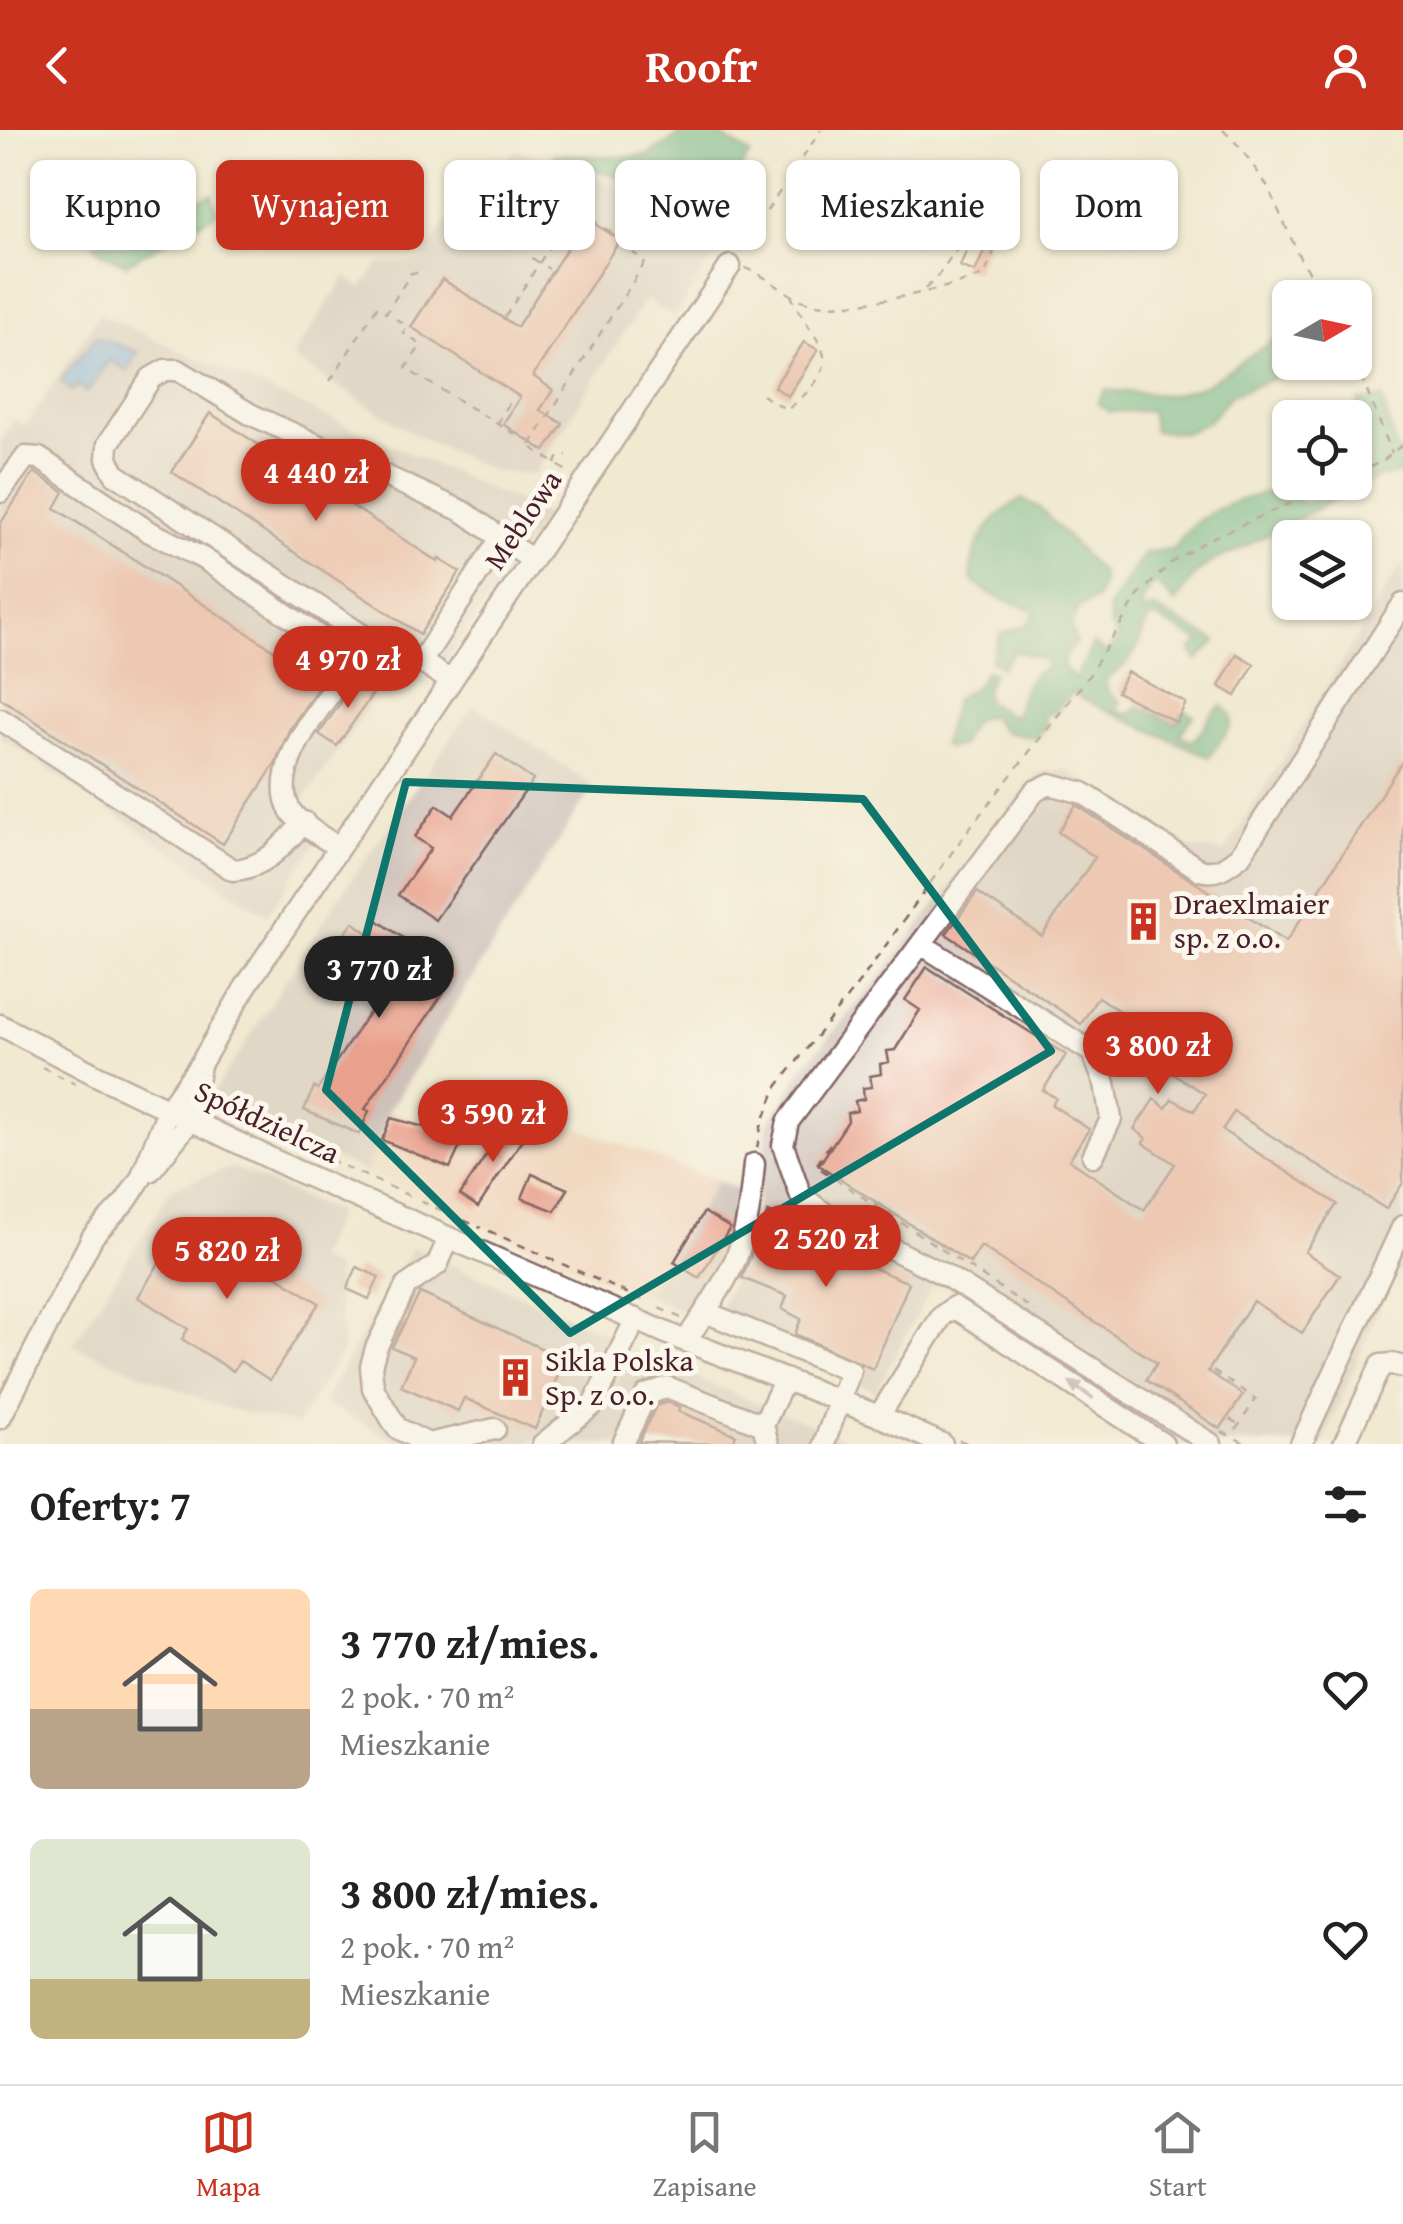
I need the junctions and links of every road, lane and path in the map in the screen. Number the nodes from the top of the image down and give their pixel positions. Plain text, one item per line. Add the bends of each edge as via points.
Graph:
1 (821, 130) edge
2 (1223, 130) edge
3 (638, 256) dead end
4 (532, 258) dead end
5 (646, 261) dead end
6 (539, 263) junction
7 (730, 266) junction
8 (549, 269) dead end
9 (423, 272) dead end
10 (1315, 280) edge
11 (923, 290) junction
12 (791, 296) junction
13 (505, 317) dead end
14 (396, 320) dead end
15 (417, 333) dead end
16 (425, 339) dead end
17 (414, 340) junction
18 (421, 345) junction
19 (1363, 380) edge
20 (330, 381) dead end
21 (762, 395) dead end
22 (513, 397) dead end
23 (496, 425) junction
24 (521, 438) dead end
25 (1403, 444) edge
26 (1392, 453) junction
27 (567, 456) dead end
28 (555, 464) junction
29 (1372, 465) edge
30 (584, 482) junction
31 (0, 492) edge
32 (1299, 500) edge
33 (502, 538) junction
34 (532, 560) junction
35 (1403, 604) edge
36 (421, 662) junction
37 (451, 681) junction
38 (0, 719) edge
39 (304, 822) junction
40 (339, 848) junction
41 (921, 944) junction
42 (0, 1025) edge
43 (34, 1062) dead end
44 (201, 1063) junction
45 (84, 1088) dead end
46 (204, 1102) dead end
47 (168, 1110) junction
48 (190, 1120) junction
49 (272, 1133) dead end
50 (286, 1140) dead end
51 (830, 1144) dead end
52 (1093, 1156) dead end
53 (754, 1164) joint
54 (140, 1178) junction
55 (412, 1196) dead end
56 (420, 1200) dead end
57 (1403, 1226) edge
58 (481, 1228) dead end
59 (489, 1231) dead end
60 (449, 1238) junction
61 (659, 1308) dead end
62 (642, 1311) junction
63 (1038, 1313) dead end
64 (693, 1325) junction
65 (1403, 1367) edge
66 (1213, 1371) dead end
67 (785, 1380) junction
68 (838, 1400) junction
69 (879, 1416) junction
70 (0, 1418) edge
71 (1230, 1419) dead end
72 (1240, 1424) junction
73 (495, 1429) dead end
74 (766, 1434) edge
75 (1232, 1436) junction
76 (1216, 1438) edge
77 (543, 1444) edge
78 (624, 1444) edge
79 (824, 1444) edge
80 (942, 1444) edge
81 (1162, 1444) edge
82 (1247, 1444) edge
83 (1301, 1444) edge
84 (1344, 1444) edge

1 - 7 path
2 - 10 path via 1268,187
3 - 6 path via 583,214 581,220 570,213
4 - 6 path
5 - 28 path via 531,446
6 - 8 path
6 - 13 path
7 - 12 path via 751,270
7 - 30 street, Meblowa
9 - 20 path via 411,273 386,313 377,307
11 - 11 path via 985,274 997,243 990,230 966,236 936,282
11 - 12 path via 832,307
12 - 21 path via 824,350 824,368 787,410
14 - 17 path
15 - 17 path
16 - 18 path
17 - 18 path
18 - 23 path via 406,368
19 - 26 path
22 - 23 path
23 - 24 path
25 - 26 path
26 - 29 path
27 - 28 path
28 - 30 path
30 - 34 street, Meblowa
31 - 39 street via 26,458 39,458 344,654 346,671 288,758 284,786 290,812
32 - 53 path via 1207,540 1138,596 1088,676 776,1088
33 - 34 street
33 - 36 street
33 - 36 street via 453,506 250,414 178,370 157,373 141,392 108,444 115,474 382,648
34 - 37 street, Meblowa
35 - 41 street via 1240,856 1226,866 1200,870 1084,793 1050,784 1028,799
36 - 37 street
37 - 40 street, Meblowa
38 - 39 street via 234,870 253,869
39 - 40 street
40 - 44 street, Meblowa
41 - 52 street via 1092,1052 1111,1119
41 - 76 street via 788,1122 783,1145 801,1196
42 - 47 street
43 - 45 path
44 - 47 street, Meblowa
44 - 48 street
46 - 49 path
47 - 48 street, Spółdzielcza
47 - 54 street, Spółdzielcza
48 - 54 street
48 - 60 street, Spółdzielcza
50 - 55 path
51 - 63 path via 816,1166
53 - 64 street via 738,1253
54 - 70 street, Spółdzielcza via 93,1236
56 - 58 path
57 - 83 street
59 - 62 path
60 - 62 street, Spółdzielcza
60 - 73 street via 437,1266 406,1286 376,1348 373,1388 397,1428 428,1444
61 - 64 path
62 - 64 street, Spółdzielcza
62 - 77 street via 593,1405
64 - 67 street, Spółdzielcza
64 - 68 street via 850,1371
65 - 84 street via 1381,1365
66 - 72 path via 1256,1399
67 - 68 street, Spółdzielcza
67 - 74 street
68 - 69 street, Spółdzielcza
68 - 79 street
69 - 80 street, Spółdzielcza
81 -> 69 street via 954,1307
71 - 72 path
72 - 75 path
74 - 78 street via 667,1387 646,1394
75 - 76 path
75 - 82 path

